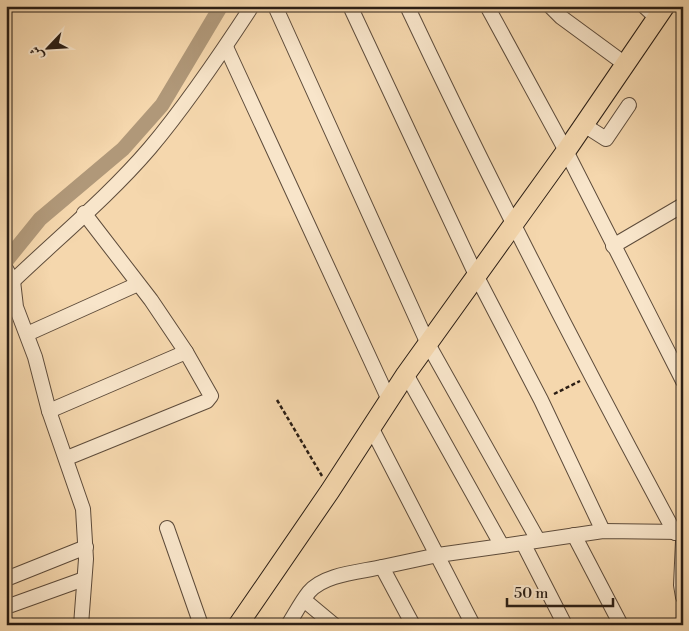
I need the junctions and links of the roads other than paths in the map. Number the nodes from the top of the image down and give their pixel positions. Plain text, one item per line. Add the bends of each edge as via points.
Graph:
1 (252, 6) edge
2 (275, 6) edge
3 (350, 6) edge
4 (407, 6) edge
5 (550, 6) edge
6 (492, 8) edge
7 (655, 10) edge
8 (226, 47) junction
9 (625, 64) junction
10 (629, 105) dead end
11 (584, 125) junction
12 (566, 151) junction
13 (683, 204) edge
14 (84, 213) junction
15 (514, 224) junction
16 (613, 246) junction
17 (476, 276) junction
18 (10, 282) edge
19 (138, 284) junction
20 (27, 334) junction
21 (428, 344) junction
22 (186, 352) junction
23 (406, 374) junction
24 (683, 381) edge
25 (388, 400) junction
26 (49, 411) junction
27 (371, 427) junction
28 (67, 458) junction
29 (167, 528) dead end
30 (603, 531) junction
31 (574, 535) junction
32 (680, 535) edge
33 (538, 540) junction
34 (522, 543) junction
35 (502, 546) junction
36 (86, 547) junction
37 (438, 555) junction
38 (382, 567) junction
39 (6, 579) edge
40 (84, 579) junction
41 (683, 597) edge
42 (304, 600) junction
43 (6, 608) edge
44 (240, 624) edge
45 (81, 625) edge
46 (201, 625) edge
47 (288, 625) edge
48 (334, 625) edge
49 (413, 625) edge
50 (473, 625) edge
51 (565, 625) edge
52 (621, 625) edge

1 - 8 street
2 - 21 street
3 - 17 street
4 - 15 street
5 - 9 street
6 - 12 street
7 - 9 main road
8 - 14 street via 150,148
8 - 25 street
9 - 11 main road
10 - 11 street via 606,139
11 - 12 main road
12 - 15 main road
12 - 16 street
13 - 16 street
14 - 18 street
14 - 19 street
15 - 17 main road
15 - 32 street via 590,376
16 - 24 street
17 - 21 main road
17 - 30 street via 541,400
18 - 20 street
19 - 20 street
19 - 22 street
20 - 26 street
21 - 23 main road
21 - 33 street
22 - 26 street
22 - 28 street via 210,392 210,399
23 - 25 main road
23 - 35 street
25 - 27 main road
26 - 28 street
27 - 37 street
27 - 44 main road
28 - 36 street via 83,509
29 - 46 street
30 - 31 street
30 - 32 street
31 - 33 street
31 - 52 street
32 - 41 street
33 - 34 street
34 - 35 street
34 - 51 street
35 - 37 street
36 - 39 street
36 - 40 street
37 - 38 street
37 - 50 street
38 - 42 street via 327,580 317,585
38 - 49 street
40 - 43 street
40 - 45 street
42 - 47 street
42 - 48 street

